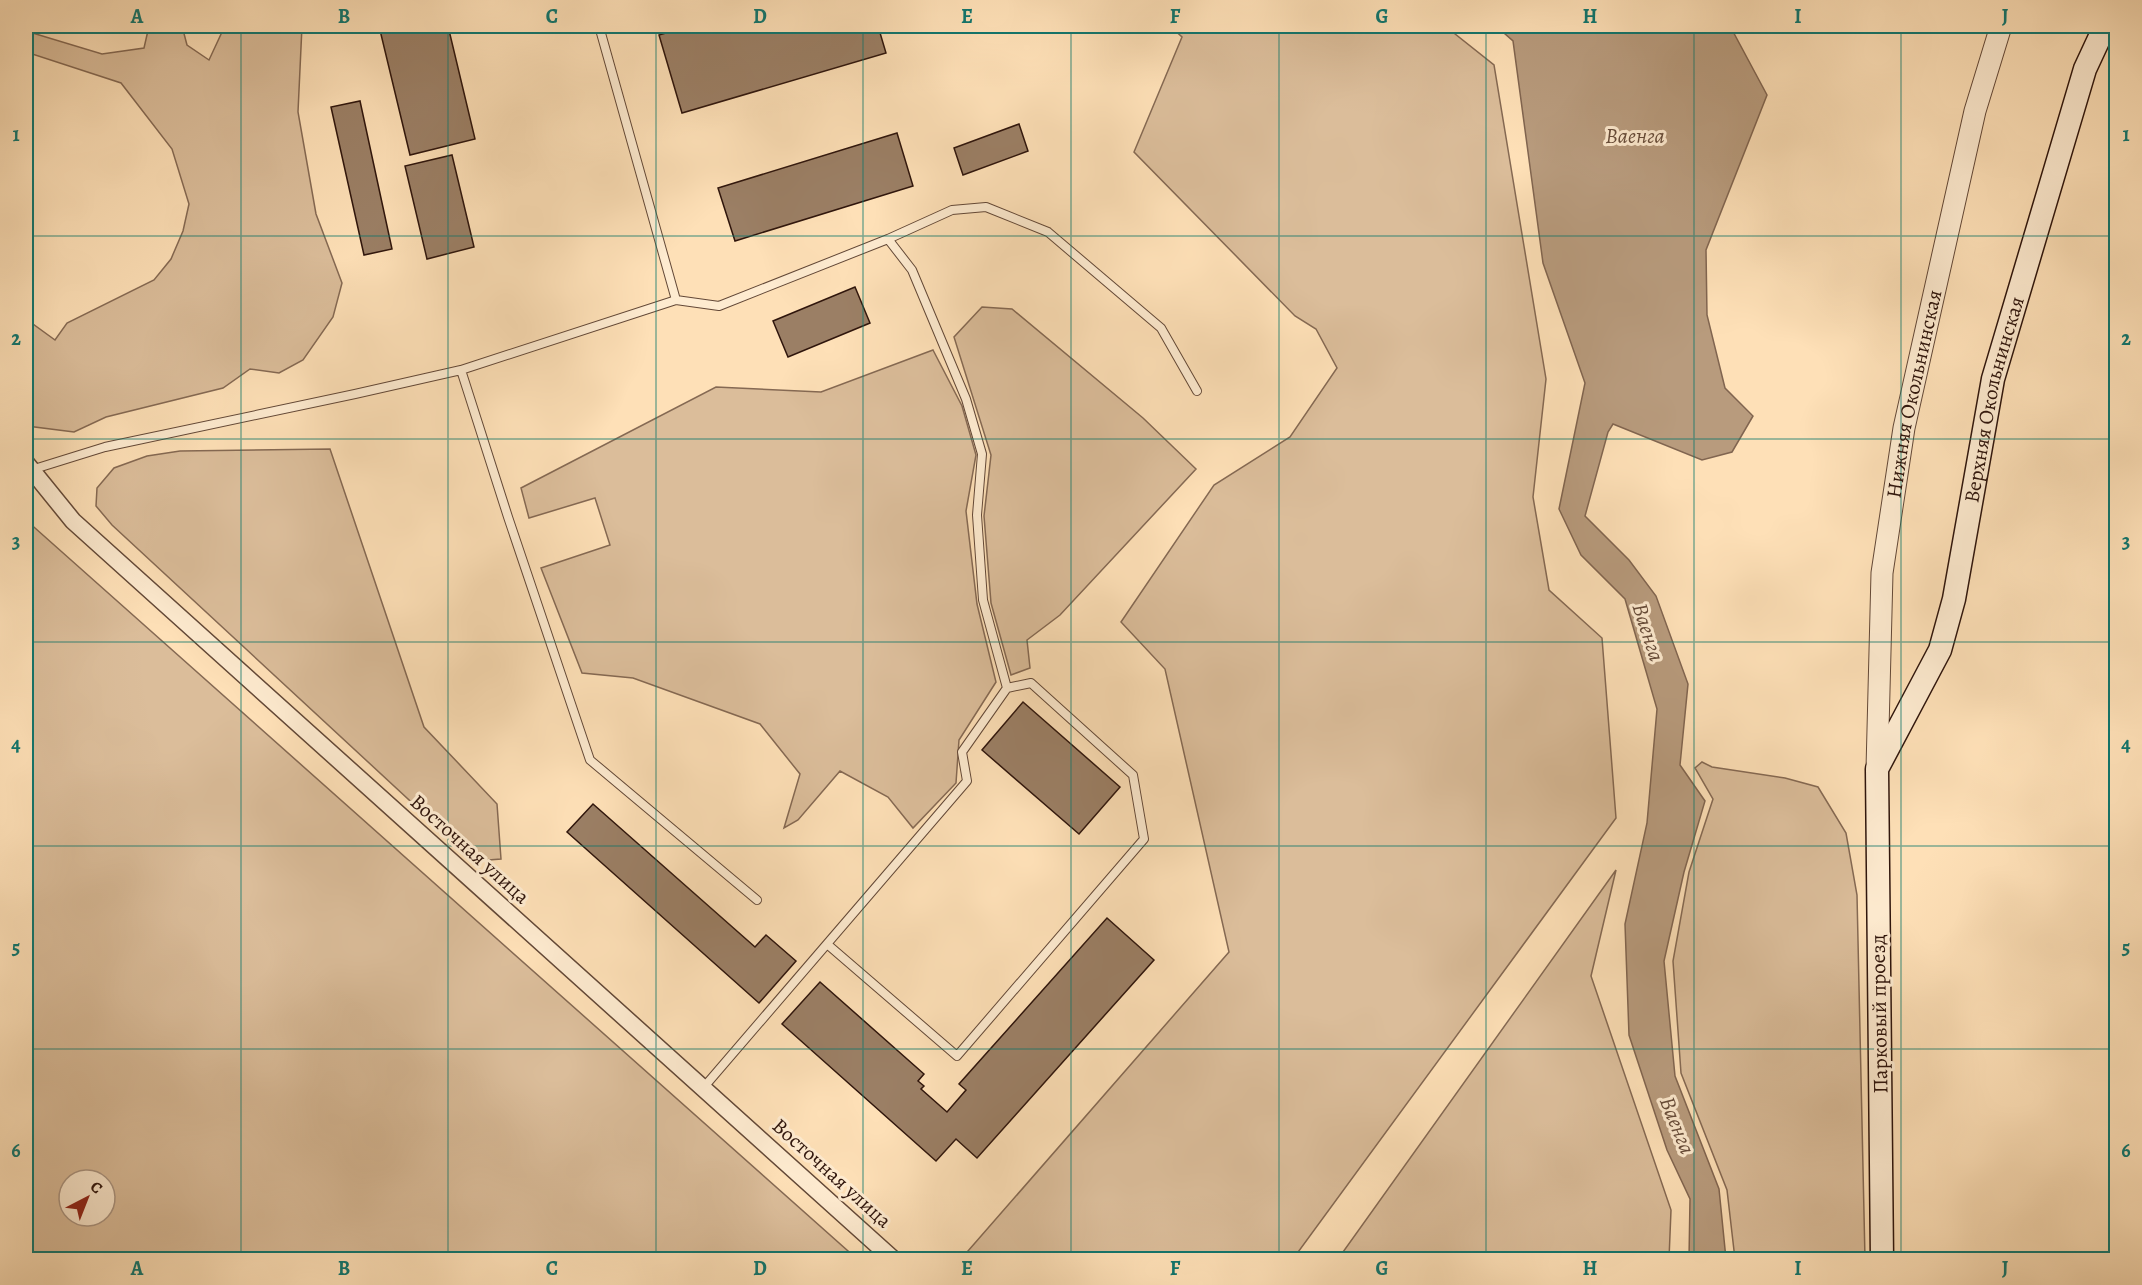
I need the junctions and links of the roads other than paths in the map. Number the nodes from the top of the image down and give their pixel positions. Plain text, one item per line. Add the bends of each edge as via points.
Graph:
1 (599, 26) edge
2 (2001, 26) edge
3 (2105, 26) edge
4 (888, 239) junction
5 (676, 300) junction
6 (460, 370) junction
7 (1197, 391) dead end
8 (28, 467) edge
9 (1007, 688) junction
10 (1877, 769) junction
11 (757, 900) dead end
12 (827, 945) junction
13 (704, 1087) junction
14 (894, 1260) edge
15 (1882, 1260) edge

1 - 5 lane
2 - 10 street, Нижняя Окольнинская via 1975,111 1904,428 1882,573
3 - 10 main road, Верхняя Окольнинская via 2085,69 1993,379 1954,599 1940,650
4 - 5 lane via 720,306
4 - 7 lane via 952,210 986,207 1048,232 1161,328
4 - 9 lane via 912,270 966,399 982,454 976,515 983,600
5 - 6 lane
6 - 8 lane
6 - 11 lane via 590,760
8 - 13 street, Восточная улица via 73,521
9 - 12 lane via 962,752 967,781
9 - 12 lane via 1031,683 1133,775 1144,839 957,1056
10 - 15 main road, Парковый проезд
12 - 13 lane
13 - 14 street, Восточная улица

